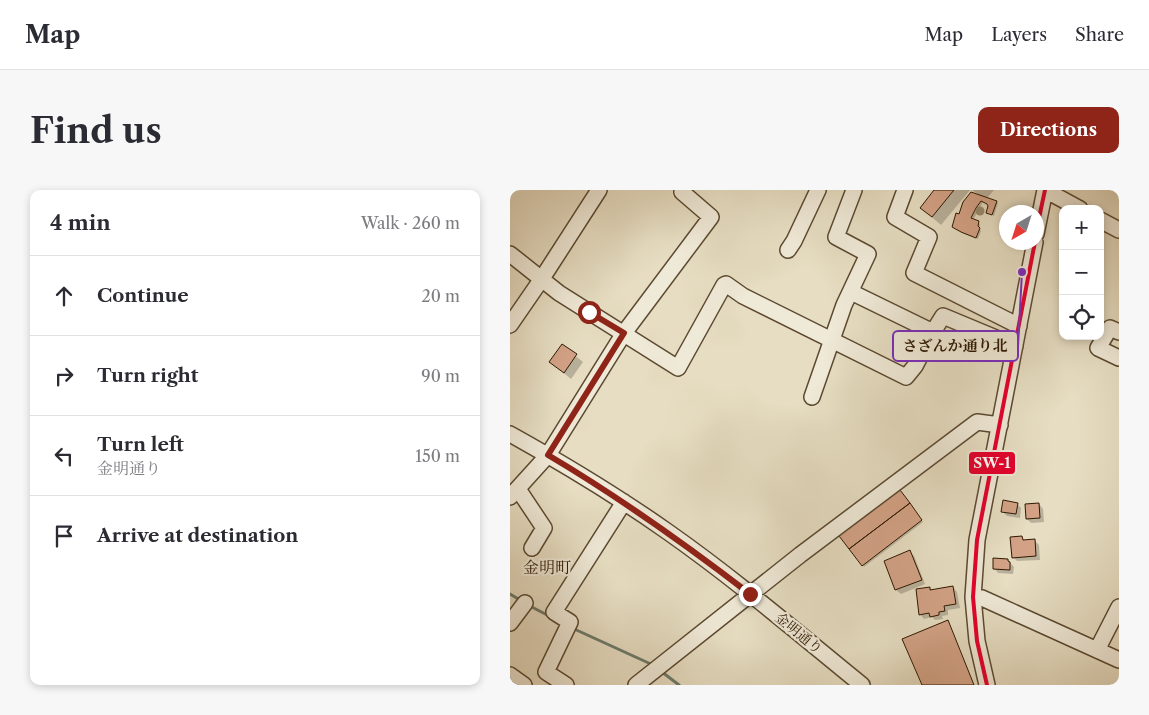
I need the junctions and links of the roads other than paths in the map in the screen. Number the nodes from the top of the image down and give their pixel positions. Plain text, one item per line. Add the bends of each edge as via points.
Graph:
1 (599, 190) edge
2 (683, 190) edge
3 (818, 190) edge
4 (854, 190) edge
5 (905, 190) edge
6 (1045, 190) edge
7 (1042, 205) edge
8 (1073, 205) edge
9 (1104, 222) edge
10 (1119, 230) edge
11 (788, 250) dead end
12 (1033, 250) edge
13 (510, 254) edge
14 (542, 280) junction
15 (850, 292) junction
16 (510, 325) edge
17 (1019, 326) junction
18 (933, 332) junction
19 (1119, 332) edge
20 (624, 333) junction
21 (832, 340) junction
22 (1015, 346) junction
23 (1119, 358) edge
24 (812, 397) dead end
25 (1000, 425) junction
26 (510, 434) edge
27 (548, 455) junction
28 (514, 493) edge
29 (624, 502) junction
30 (532, 548) dead end
31 (750, 594) junction
32 (973, 597) junction
33 (526, 603) dead end
34 (1119, 607) edge
35 (510, 623) edge
36 (1097, 650) junction
37 (1119, 660) edge
38 (510, 675) edge
39 (524, 685) edge
40 (566, 685) edge
41 (636, 685) edge
42 (862, 685) edge
43 (987, 685) edge

1 - 14 street
2 - 20 street via 711,217
3 - 11 street
4 - 15 street via 836,238 868,254
5 - 17 street via 895,217 928,237 914,273
6 - 7 street
6 - 8 street
9 - 10 street
12 - 17 street
13 - 14 street
14 - 16 street
14 - 20 street
15 - 18 street
15 - 21 street
17 - 22 street
18 - 21 street via 906,377
18 - 22 street via 943,316
19 - 23 street via 1110,328 1098,348
20 - 21 street via 678,368 726,284 743,296
20 - 27 street
21 - 24 street
22 - 25 street
25 - 31 street via 978,422
25 - 32 street via 977,540
26 - 27 street, 金明通り
27 - 28 street
27 - 29 street, 金明通り
28 - 30 street via 544,528
29 - 31 street, 金明通り
29 - 40 street via 554,612 570,622 546,672
31 - 41 street
31 - 42 street, 金明通り
32 - 36 street via 982,598
32 - 43 street via 977,641
33 - 35 street
34 - 36 street
36 - 37 street
38 - 39 street

